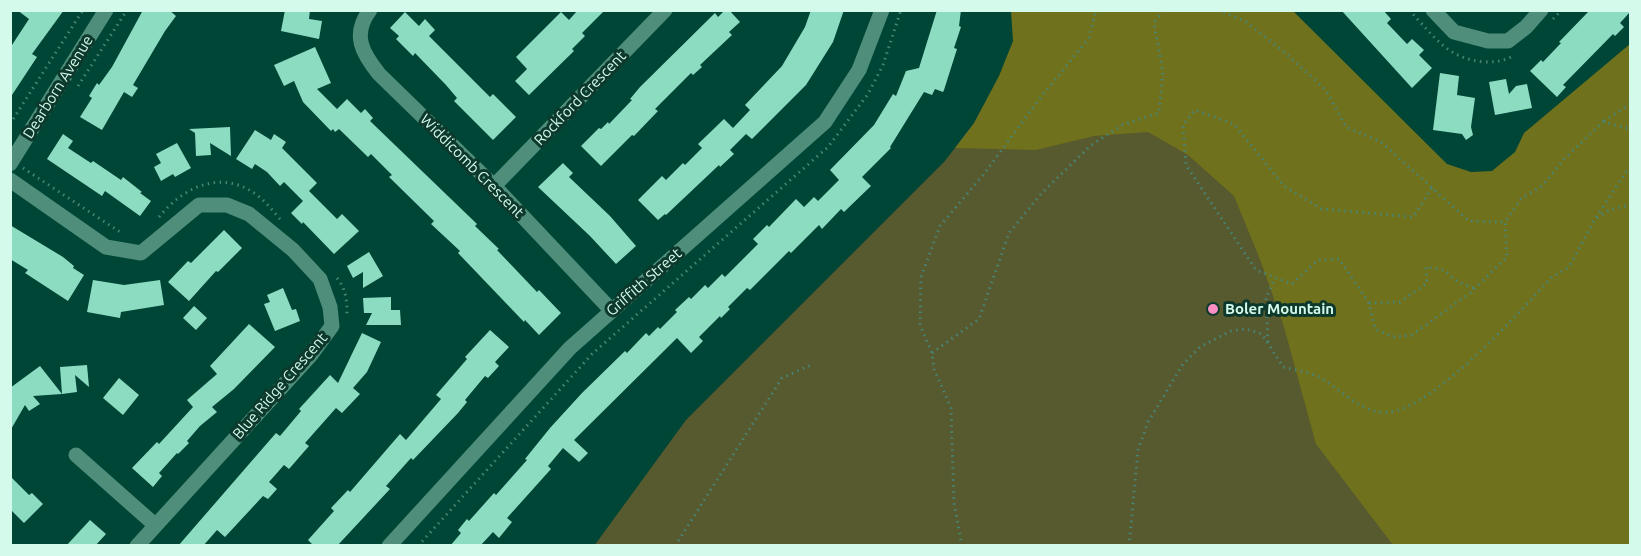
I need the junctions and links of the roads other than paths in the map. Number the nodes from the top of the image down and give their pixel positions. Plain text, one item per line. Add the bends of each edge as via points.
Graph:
1 (106, 10) edge
2 (370, 10) edge
3 (665, 10) edge
4 (882, 10) edge
5 (1433, 10) edge
6 (1541, 10) edge
7 (11, 163) edge
8 (10, 180) edge
9 (494, 186) junction
10 (612, 311) junction
11 (76, 455) dead end
12 (155, 525) junction
13 (136, 546) edge
14 (389, 546) edge

1 - 7 street, Dearborn Avenue
2 - 9 street, Widdicomb Crescent via 359,39 366,57
3 - 9 street, Rockford Crescent
4 - 10 street, Griffith Street via 859,70 825,122
5 - 6 street via 1454,32 1488,41 1508,41
8 - 12 street, Blue Ridge Crescent via 106,247 141,253 199,205 227,205 249,214 293,250 320,279 332,326 310,356
9 - 10 street, Widdicomb Crescent
10 - 14 street, Griffith Street via 570,348
11 - 12 street
12 - 13 street, Blue Ridge Crescent

